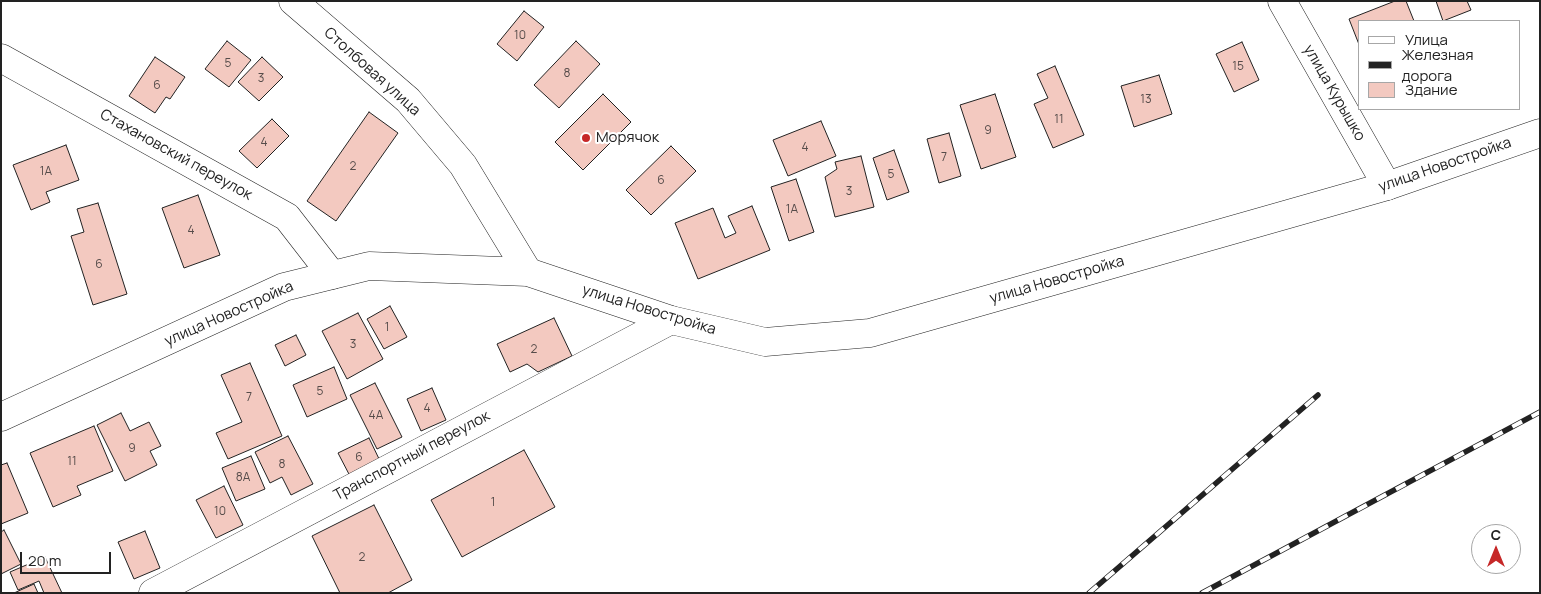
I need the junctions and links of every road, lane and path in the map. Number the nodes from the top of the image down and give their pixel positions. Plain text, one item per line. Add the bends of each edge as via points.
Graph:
1 (293, 1) edge
2 (1282, 1) edge
3 (1, 58) edge
4 (1540, 133) edge
5 (1387, 186) junction
6 (528, 272) junction
7 (332, 275) junction
8 (671, 320) junction
9 (1, 417) edge
10 (153, 593) edge

1 - 6 main road, Столбовая улица via 408,100 463,165
2 - 5 main road, улица Курышко
3 - 7 main road, Стахановский переулок via 287,217
4 - 5 main road, улица Новостройка
5 - 8 main road, улица Новостройка via 870,333 765,342
6 - 7 main road, улица Новостройка via 369,266
6 - 8 main road, улица Новостройка
7 - 9 main road, улица Новостройка via 284,287
8 - 10 main road, Транспортный переулок

